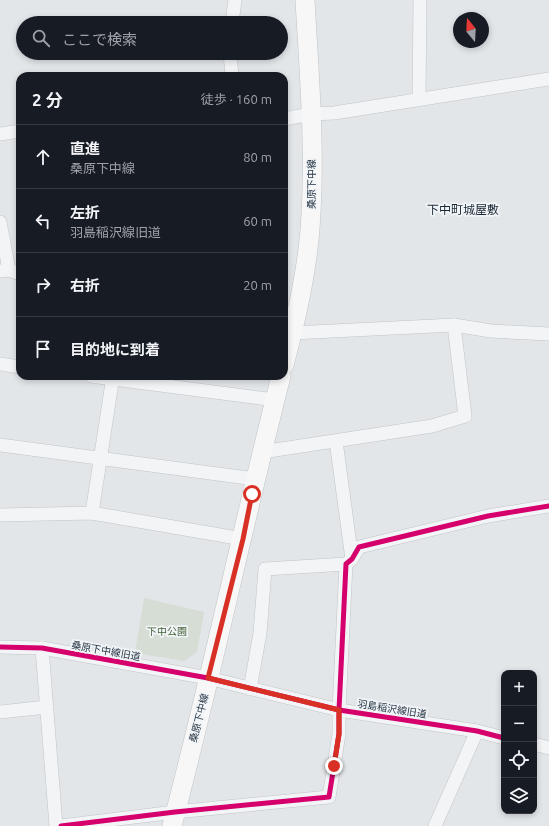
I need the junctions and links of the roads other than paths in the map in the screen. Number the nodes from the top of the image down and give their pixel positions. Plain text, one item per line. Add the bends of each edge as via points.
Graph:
1 (235, 0) edge
2 (305, 0) edge
3 (420, 0) edge
4 (233, 16) edge
5 (231, 60) edge
6 (232, 72) edge
7 (549, 79) edge
8 (419, 99) junction
9 (311, 114) junction
10 (288, 118) edge
11 (16, 132) edge
12 (0, 134) edge
13 (0, 222) edge
14 (10, 272) edge
15 (454, 325) junction
16 (288, 332) edge
17 (549, 334) edge
18 (0, 364) edge
19 (16, 366) edge
20 (113, 380) edge
21 (134, 380) edge
22 (280, 380) edge
23 (275, 400) junction
24 (336, 440) junction
25 (0, 445) edge
26 (262, 452) junction
27 (100, 458) junction
28 (255, 479) junction
29 (549, 506) edge
30 (92, 512) junction
31 (0, 515) edge
32 (243, 539) junction
33 (349, 561) junction
34 (0, 647) edge
35 (42, 648) junction
36 (208, 678) junction
37 (250, 688) junction
38 (47, 707) junction
39 (339, 710) junction
40 (0, 712) edge
41 (477, 732) junction
42 (501, 737) edge
43 (537, 745) edge
44 (549, 748) edge
45 (174, 819) edge
46 (56, 826) edge
47 (61, 826) edge
48 (435, 826) edge

1 - 4 street
2 - 9 main road, 桑原下中線
3 - 8 street
5 - 6 street
7 - 8 street
8 - 9 street
9 - 10 street
9 - 16 main road, 桑原下中線 via 311,213 306,263
11 - 12 street
13 - 14 street
15 - 16 street
15 - 17 street via 491,331
15 - 24 street via 465,416 432,426
18 - 19 street
20 - 27 street
21 - 23 street
22 - 23 main road, 桑原下中線
23 - 26 main road, 桑原下中線
24 - 26 street
24 - 33 street
25 - 27 street
26 - 28 main road, 桑原下中線
27 - 28 street
27 - 30 street
28 - 32 main road, 桑原下中線
29 - 33 street via 488,516 359,547
30 - 31 street
30 - 32 street
32 - 36 main road, 桑原下中線
33 - 37 street via 265,569 260,633
33 - 39 street
34 - 35 street, 桑原下中線旧道
35 - 36 street, 桑原下中線旧道
35 - 38 street
36 - 37 street, 羽島稲沢線旧道
36 - 45 main road, 桑原下中線
37 - 39 street, 羽島稲沢線旧道
38 - 40 street
38 - 46 street
39 - 41 street, 羽島稲沢線旧道
39 - 45 street via 339,734 329,797
41 - 42 street, 羽島稲沢線旧道
41 - 48 street
43 - 44 street
45 - 47 street

